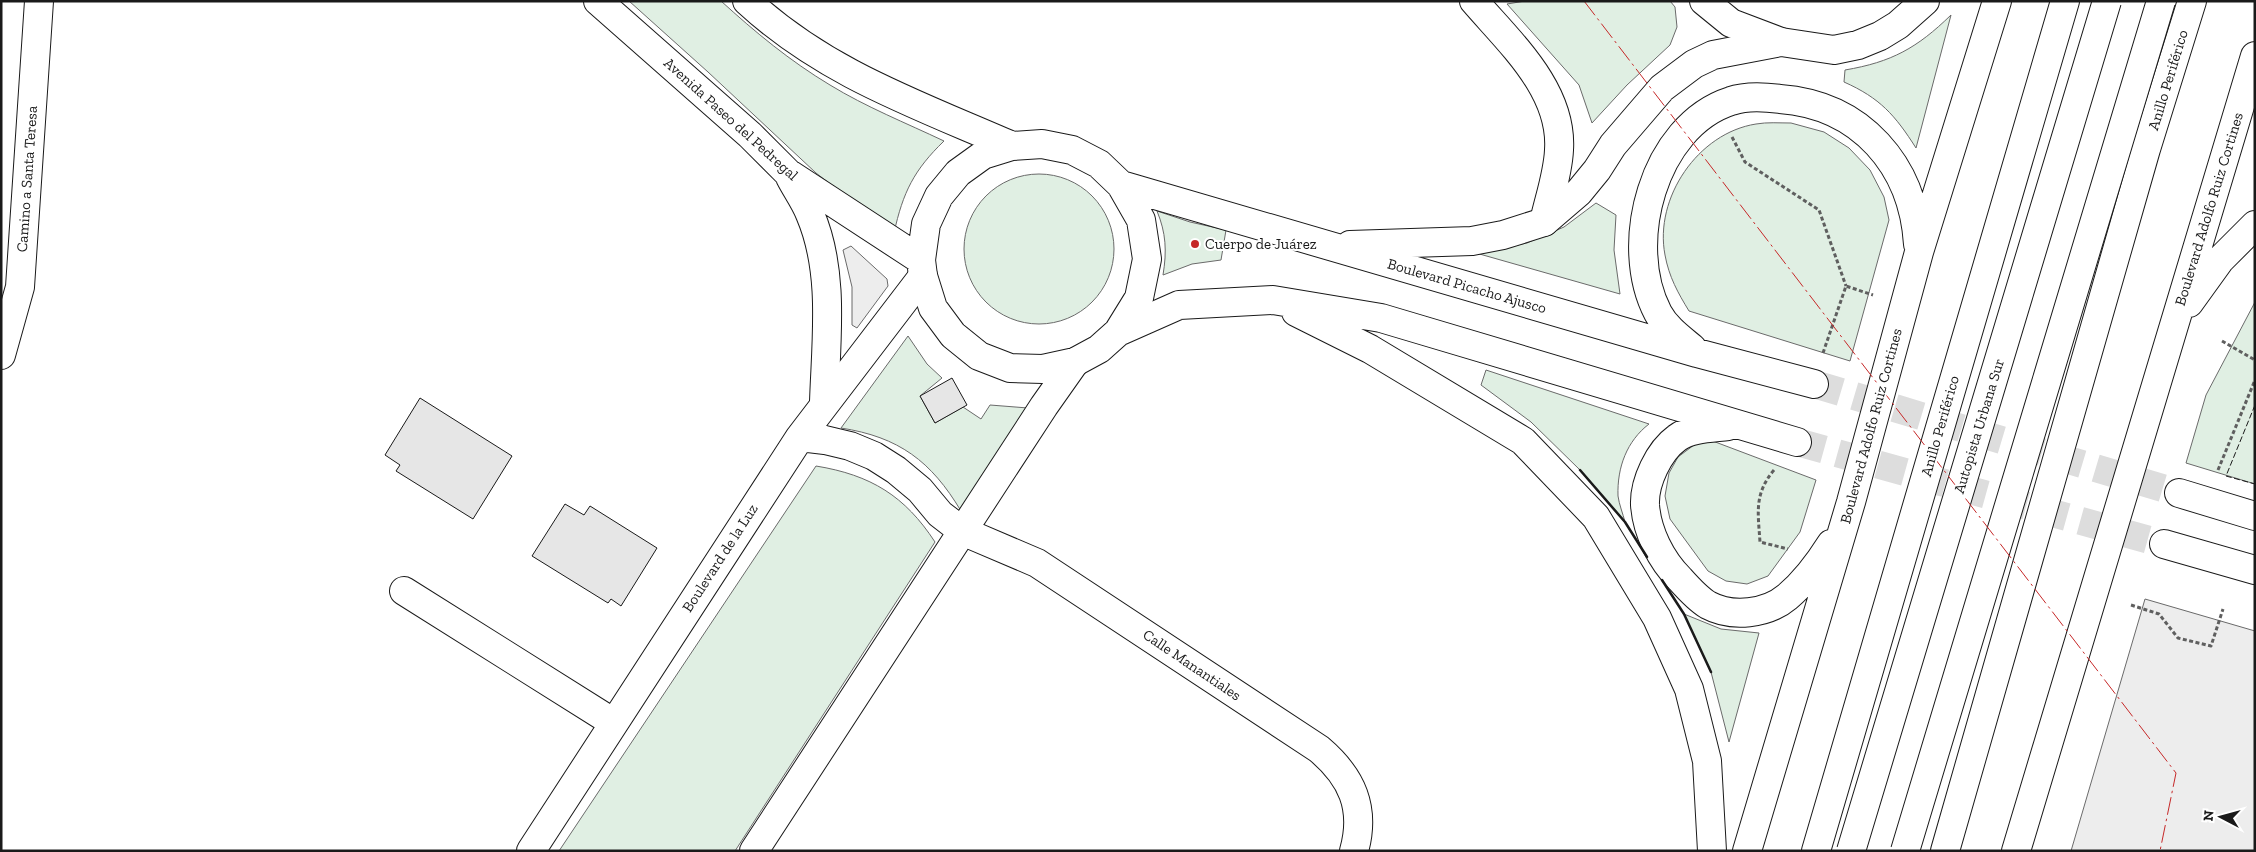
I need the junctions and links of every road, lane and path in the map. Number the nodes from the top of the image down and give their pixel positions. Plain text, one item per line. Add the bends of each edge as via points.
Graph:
1 (39, 1) edge
2 (598, 1) edge
3 (747, 1) edge
4 (1474, 1) edge
5 (1704, 1) edge
6 (1925, 1) edge
7 (1997, 1) edge
8 (2065, 1) edge
9 (2107, 1) edge
10 (2160, 1) edge
11 (2192, 1) edge
12 (2208, 1) edge
13 (1781, 42) junction
14 (2255, 56) edge
15 (1728, 130) dead end
16 (1012, 146) junction
17 (2146, 150) junction
18 (788, 173) junction
19 (1121, 185) junction
20 (1544, 222) junction
21 (2255, 225) edge
22 (1332, 246) junction
23 (1918, 252) junction
24 (922, 268) junction
25 (11, 279) edge
26 (1846, 286) junction
27 (1876, 296) dead end
28 (1273, 300) junction
29 (2174, 328) junction
30 (1118, 332) junction
31 (2222, 341) dead end
32 (1697, 353) junction
33 (1, 355) edge
34 (2255, 360) edge
35 (1075, 362) junction
36 (1817, 373) joint
37 (2255, 380) edge
38 (824, 402) junction
39 (1736, 425) junction
40 (800, 436) junction
41 (1797, 442) tunnel mouth
42 (1776, 467) dead end
43 (2217, 474) dead end
44 (2179, 493) tunnel mouth
45 (1851, 502) junction
46 (2255, 516) edge
47 (962, 531) junction
48 (2164, 544) tunnel mouth
49 (1792, 550) dead end
50 (2255, 570) edge
51 (404, 591) dead end
52 (2130, 605) dead end
53 (2222, 608) dead end
54 (614, 723) junction
55 (531, 851) edge
56 (754, 851) edge
57 (1354, 851) edge
58 (1712, 851) edge
59 (1746, 851) edge
60 (1816, 851) edge
61 (1851, 851) edge
62 (1905, 851) edge
63 (1945, 851) edge
64 (2016, 851) edge

1 - 25 main road, Camino a Santa Teresa
2 - 18 main road, Avenida Paseo del Pedregal via 750,135
3 - 16 main road via 800,44 839,69
4 - 20 main road via 1545,89 1556,116 1559,150
5 - 13 main road via 1731,23
6 - 13 main road via 1898,25 1858,45 1834,50
7 - 23 main road, Boulevard Adolfo Ruiz Cortines
8 - 60 main road, Anillo Periférico
9 - 61 main road, Autopista Urbana Sur, bridge
10 - 62 main road, bridge
11 - 17 main road, Anillo Periférico
12 - 17 main road
13 - 20 main road via 1713,56 1676,75 1613,145 1579,192
14 - 29 main road, Boulevard Adolfo Ruiz Cortines
15 - 26 path via 1745,162 1819,210
16 - 19 main road via 1042,144 1072,150 1099,164
16 - 24 main road via 983,155 958,173 939,196 926,224
17 - 63 main road, Anillo Periférico
18 - 24 main road, Avenida Paseo del Pedregal
18 - 38 main road via 810,214 822,254 827,293
19 - 22 main road, Boulevard Picacho Ajusco
19 - 30 main road via 1141,220 1147,259 1138,298
20 - 22 main road via 1472,241
21 - 29 main road via 2220,260
22 - 32 main road, Boulevard Picacho Ajusco
23 - 32 main road via 1917,224 1900,177 1875,140 1857,125 1838,114 1793,100 1732,100 1700,117 1676,140 1649,202 1644,231 1646,278 1659,314 1670,330
23 - 45 main road, Boulevard Adolfo Ruiz Cortines
24 - 35 main road via 933,308 953,335 979,356 1010,368 1043,369
24 - 38 main road, Boulevard de la Luz
25 - 33 main road, Camino a Santa Teresa
26 - 27 path
26 - 36 path
28 - 30 main road via 1179,305
28 - 39 main road via 1381,318
28 - 58 main road via 1370,349 1523,441 1596,517 1657,618 1689,689 1707,761
29 - 64 main road, Boulevard Adolfo Ruiz Cortines
30 - 35 main road
31 - 34 path
32 - 36 main road, Boulevard Picacho Ajusco
35 - 47 main road
37 - 43 path
38 - 40 main road, Boulevard de la Luz
39 - 41 main road
39 - 45 main road via 1695,430 1678,436 1657,463 1645,503 1649,525 1663,557 1672,571 1708,605 1723,611 1746,613 1787,597 1825,553
40 - 47 main road, Calle Manantiales via 850,446 874,456 914,485 940,514
40 - 54 main road, Boulevard de la Luz
42 - 49 path via 1764,482 1758,507 1760,542
44 - 46 main road
45 - 59 main road, Boulevard Adolfo Ruiz Cortines
47 - 56 main road
47 - 57 main road, Calle Manantiales via 1037,563 1334,762 1354,795 1359,832
48 - 50 main road
51 - 54 main road
52 - 53 path via 2159,614 2178,638 2211,646
54 - 55 main road, Boulevard de la Luz

